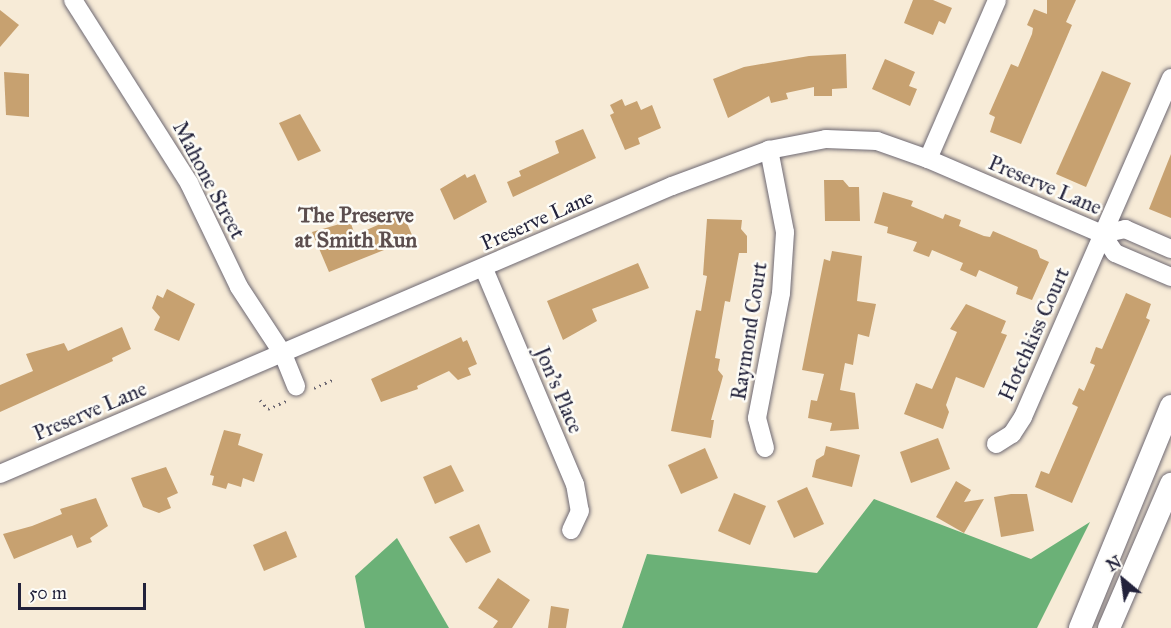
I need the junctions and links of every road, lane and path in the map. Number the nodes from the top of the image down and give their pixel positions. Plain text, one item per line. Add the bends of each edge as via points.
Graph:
1 (73, 0) edge
2 (997, 0) edge
3 (1171, 78) edge
4 (769, 150) junction
5 (928, 159) junction
6 (1102, 234) junction
7 (1171, 249) edge
8 (484, 268) junction
9 (1171, 277) edge
10 (283, 354) junction
11 (296, 387) dead end
12 (1171, 406) edge
13 (996, 444) dead end
14 (765, 448) dead end
15 (0, 474) edge
16 (1171, 484) edge
17 (571, 530) dead end
18 (1080, 628) edge
19 (1109, 628) edge

1 - 10 street, Mahone Street via 160,133 194,191 245,296
2 - 5 street
3 - 6 street, Hotchkiss Court
4 - 5 street, Preserve Lane via 826,139 877,141
4 - 8 street, Preserve Lane via 672,186
4 - 14 street, Raymond Court via 785,232 781,293 757,418
5 - 6 street, Preserve Lane
6 - 7 street, Preserve Lane via 1125,229
6 - 9 street, Preserve Lane via 1115,254
6 - 13 street, Hotchkiss Court via 1023,417 1012,434
8 - 10 street, Preserve Lane
8 - 17 street, Jon's Place via 574,484 580,511
10 - 11 street, Mahone Street
10 - 15 street, Preserve Lane
12 - 18 main road
16 - 19 main road

